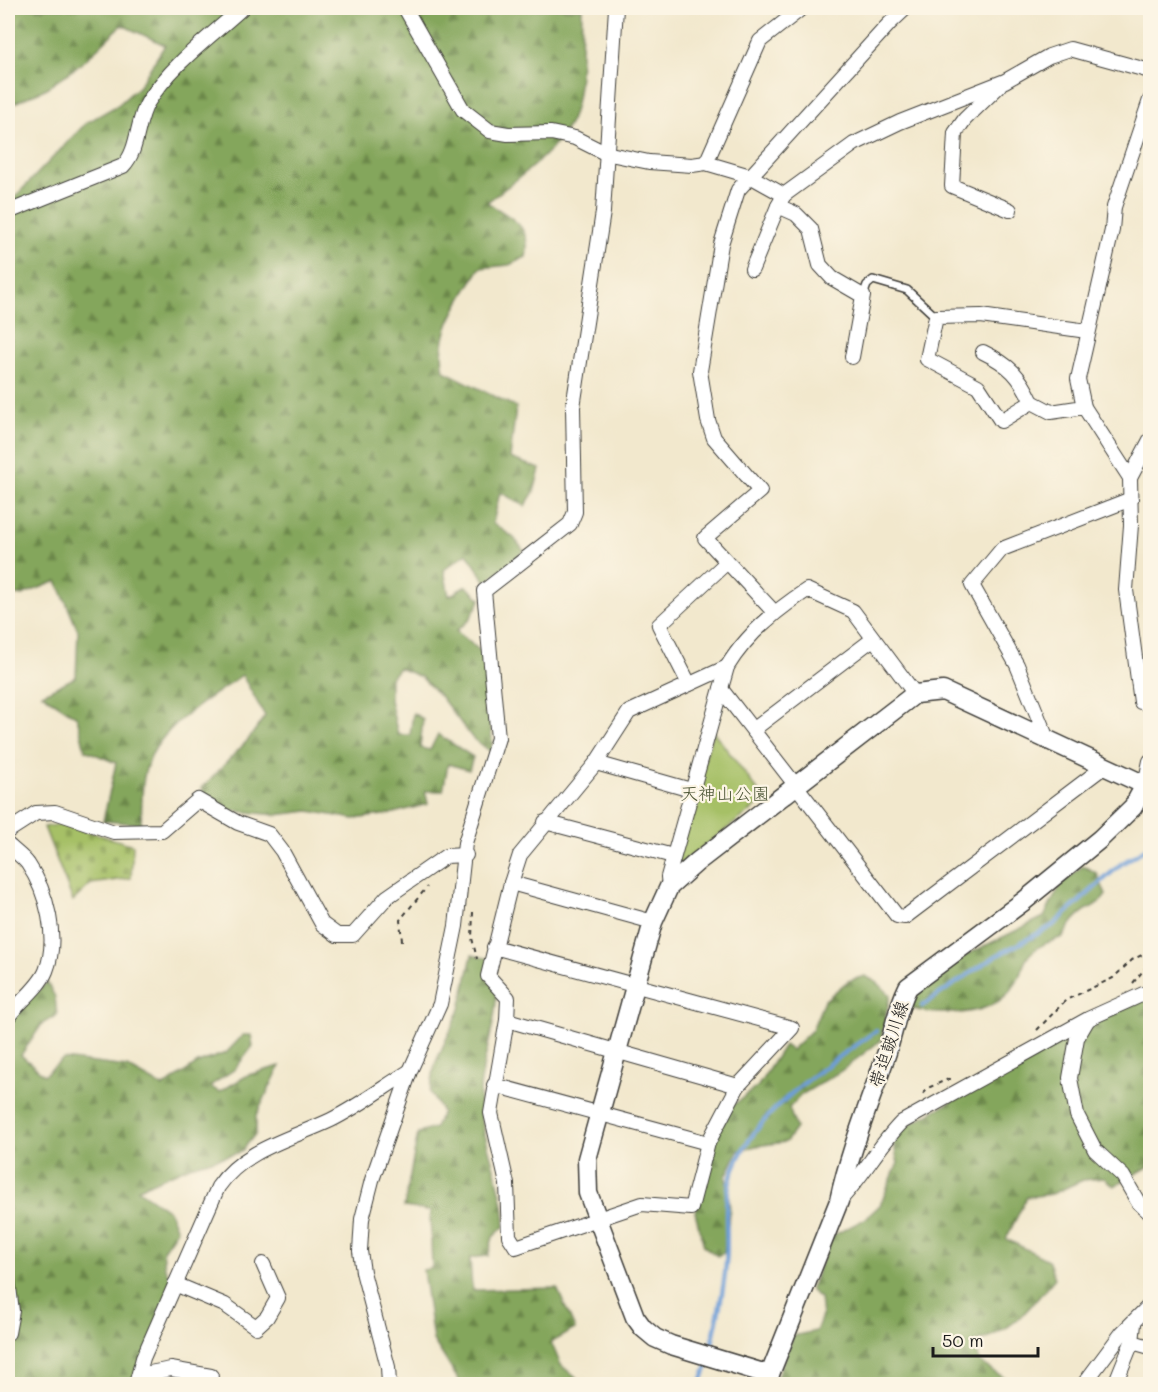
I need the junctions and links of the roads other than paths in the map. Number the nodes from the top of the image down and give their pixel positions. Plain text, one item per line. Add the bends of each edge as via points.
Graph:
1 (242, 8) edge
2 (405, 8) edge
3 (616, 8) edge
4 (802, 8) edge
5 (906, 8) edge
6 (1150, 71) edge
7 (1005, 81) junction
8 (1150, 100) edge
9 (605, 153) junction
10 (706, 163) junction
11 (750, 176) junction
12 (781, 200) junction
13 (1010, 210) dead end
14 (8, 212) edge
15 (752, 269) dead end
16 (863, 296) junction
17 (936, 317) junction
18 (1087, 331) junction
19 (983, 352) dead end
20 (852, 357) dead end
21 (1032, 402) junction
22 (1084, 407) junction
23 (1150, 440) edge
24 (1130, 478) junction
25 (1131, 499) junction
26 (726, 563) junction
27 (774, 612) junction
28 (873, 639) junction
29 (728, 667) junction
30 (689, 684) junction
31 (721, 689) junction
32 (915, 694) junction
33 (1150, 703) edge
34 (753, 730) junction
35 (1047, 739) junction
36 (596, 763) junction
37 (1105, 766) junction
38 (1149, 770) edge
39 (798, 787) junction
40 (691, 790) junction
41 (545, 822) junction
42 (8, 831) edge
43 (8, 845) edge
44 (466, 855) junction
45 (674, 856) junction
46 (511, 883) junction
47 (669, 887) junction
48 (653, 922) junction
49 (494, 947) junction
50 (635, 985) junction
51 (1150, 990) edge
52 (8, 1017) edge
53 (1088, 1019) junction
54 (507, 1020) junction
55 (616, 1051) junction
56 (410, 1071) junction
57 (494, 1085) junction
58 (738, 1086) junction
59 (599, 1113) junction
60 (708, 1143) junction
61 (839, 1201) junction
62 (1150, 1213) edge
63 (597, 1220) junction
64 (263, 1264) dead end
65 (8, 1279) edge
66 (175, 1284) junction
67 (1150, 1305) edge
68 (1134, 1324) junction
69 (8, 1333) edge
70 (1132, 1342) junction
71 (1150, 1347) edge
72 (211, 1376) dead end
73 (138, 1380) edge
74 (768, 1380) edge
75 (389, 1384) edge
76 (1084, 1384) edge
77 (1115, 1384) edge

1 - 14 street via 160,84 146,106 130,158 123,166
2 - 9 street via 463,111 482,126 508,134 551,133 575,138
3 - 9 street
4 - 10 street via 760,41
5 - 11 street
6 - 7 street via 1070,49
7 - 12 street via 854,144
7 - 13 street via 965,119 956,134 952,186
8 - 18 street via 1114,207
9 - 10 street via 649,162
9 - 44 street via 603,212 573,407 575,512 570,524 484,591 498,738 465,843
10 - 11 street
11 - 12 street
11 - 26 street via 738,190 721,244 700,371 714,438 760,491 705,538
12 - 15 street
12 - 16 street via 811,229 820,265 832,278
16 - 17 lane via 873,280 907,290
16 - 20 street
17 - 18 street via 981,316
17 - 21 street via 927,359 978,386 1001,421
18 - 22 street via 1078,379
19 - 21 street via 1021,378
21 - 22 street via 1051,412
22 - 24 street
23 - 24 street
24 - 25 street
25 - 33 street via 1126,590 1141,702
25 - 35 street via 1002,549 972,585 1017,665
26 - 27 street
26 - 30 street via 659,625
27 - 28 street via 807,590 853,611
27 - 29 street
28 - 32 street
28 - 34 street
29 - 30 street
29 - 31 street
30 - 36 street via 629,712
31 - 34 street
31 - 40 street
32 - 35 street via 943,691
32 - 39 street
34 - 39 street
35 - 37 street
36 - 40 street
36 - 41 street
37 - 38 street
37 - 39 street via 905,917 897,916
38 - 61 street, 帯迫皷川線 via 1133,807 1100,839 908,987 898,1007
39 - 47 street
40 - 45 street
41 - 45 street
41 - 46 street via 520,855
42 - 44 street via 36,813 55,812 114,832 162,831 198,800 238,823 269,834 322,924 344,937 362,928 387,897 446,856
43 - 52 street via 27,863 48,908 51,939 46,971
44 - 56 street via 440,1004
45 - 47 street
46 - 48 street
46 - 49 street
47 - 48 street
48 - 50 street
49 - 50 street
49 - 54 street via 488,976 508,998
50 - 55 street
50 - 58 street via 792,1028
51 - 53 street
53 - 61 street via 902,1122
53 - 62 street via 1077,1038 1070,1078 1077,1115 1095,1150 1123,1176 1138,1202
54 - 55 street
54 - 57 street
55 - 58 street
55 - 59 street
56 - 66 street via 333,1119 255,1154 229,1171 218,1187
56 - 75 street via 362,1219 360,1251
57 - 59 street
57 - 63 street via 491,1113 507,1184 509,1236 516,1247
58 - 60 street
59 - 60 street
59 - 63 street via 586,1176
60 - 63 street via 691,1208 642,1204
61 - 74 street, 帯迫皷川線
63 - 74 street via 634,1317 643,1328 655,1338
64 - 66 street via 278,1298 256,1327 225,1305
65 - 69 street via 12,1311
66 - 73 street
67 - 68 street
68 - 70 street
68 - 76 street via 1122,1333
70 - 71 street
70 - 77 street
72 - 73 street via 171,1369

